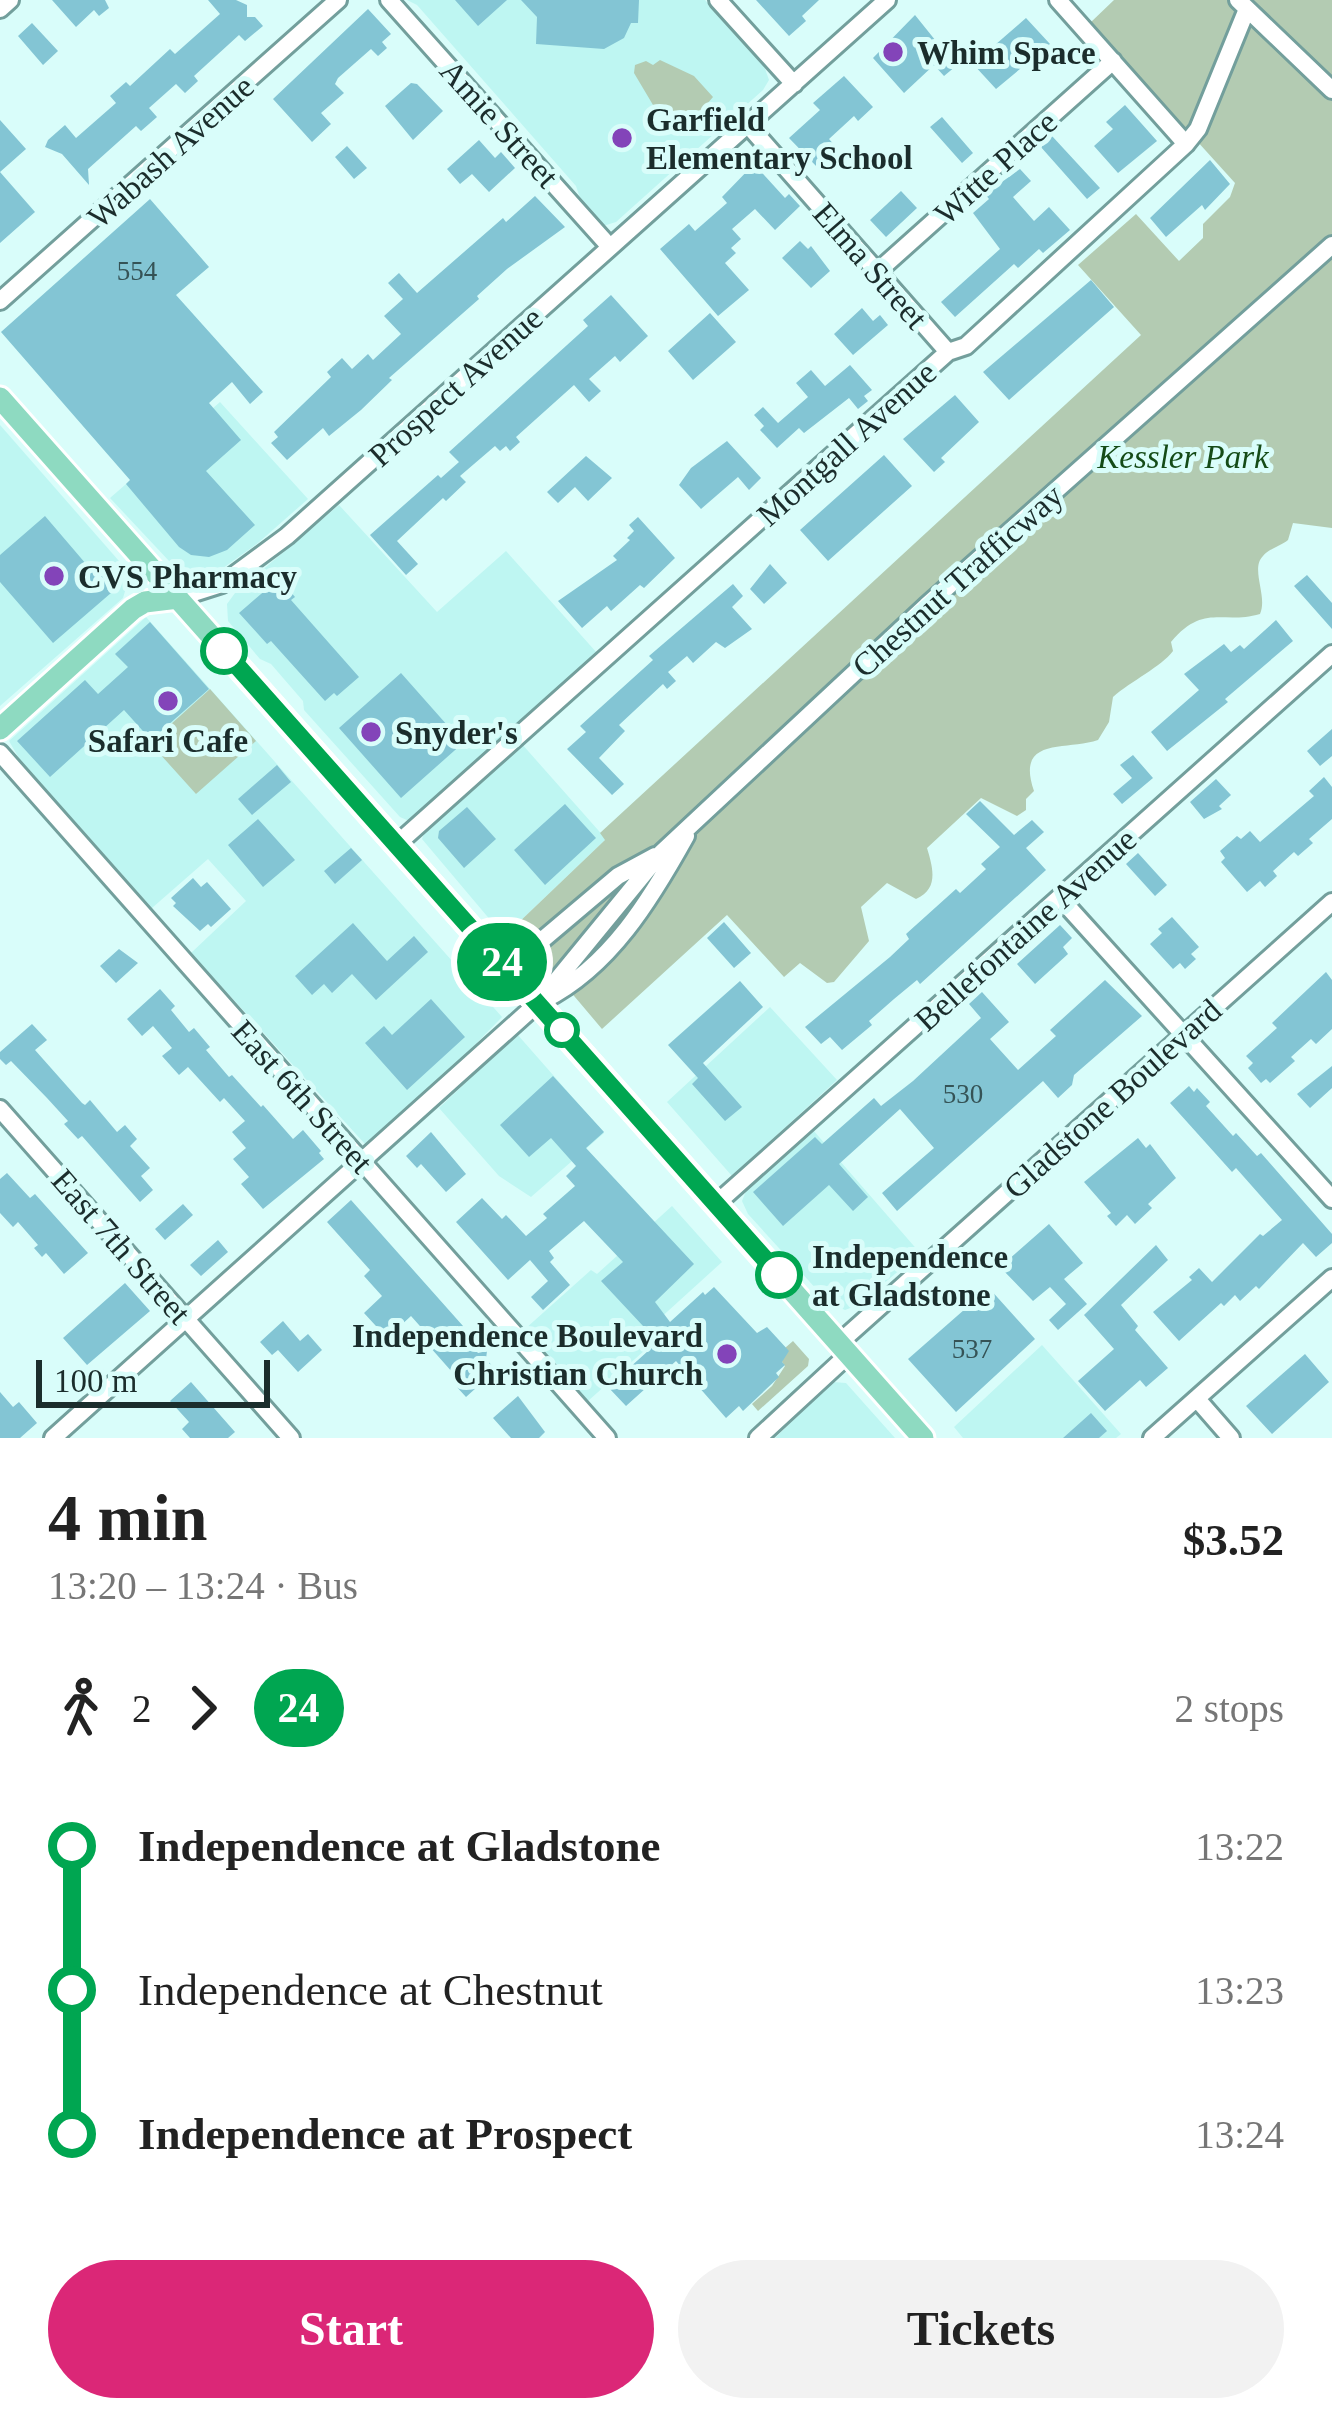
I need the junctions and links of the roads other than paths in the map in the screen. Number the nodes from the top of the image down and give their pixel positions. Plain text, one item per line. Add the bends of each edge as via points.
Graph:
1 (10, 0) edge
2 (338, 0) edge
3 (389, 0) edge
4 (718, 0) edge
5 (887, 0) edge
6 (1058, 0) edge
7 (1243, 4) edge
8 (0, 9) edge
9 (1113, 62) junction
10 (794, 84) junction
11 (1332, 90) edge
12 (748, 125) junction
13 (1186, 144) junction
14 (1332, 244) edge
15 (610, 247) junction
16 (878, 272) junction
17 (0, 301) edge
18 (947, 352) junction
19 (0, 398) edge
20 (178, 598) junction
21 (1332, 653) edge
22 (0, 729) edge
23 (0, 753) edge
24 (693, 824) junction
25 (396, 845) junction
26 (662, 853) junction
27 (1060, 898) junction
28 (1332, 902) edge
29 (508, 969) junction
30 (538, 1003) junction
31 (1185, 1034) junction
32 (0, 1108) edge
33 (361, 1162) junction
34 (1332, 1199) edge
35 (716, 1204) junction
36 (1332, 1278) edge
37 (187, 1320) junction
38 (844, 1348) junction
39 (1196, 1399) junction
40 (53, 1438) edge
41 (291, 1438) edge
42 (607, 1438) edge
43 (758, 1438) edge
44 (923, 1438) edge
45 (1152, 1438) edge
46 (1231, 1438) edge

1 - 8 street
2 - 17 street, Wabash Avenue
3 - 15 street, Amie Street
4 - 10 street
5 - 10 street, Prospect Avenue
6 - 9 street
7 - 11 street
7 - 13 street, Montgall Avenue
9 - 13 street
9 - 16 street, Witte Place
10 - 12 street, Prospect Avenue
12 - 15 street, Prospect Avenue
12 - 16 street, Elma Street
13 - 18 street, Montgall Avenue via 965,346
14 - 24 street, Chestnut Trafficway
15 - 20 street, Prospect Avenue via 287,536 222,584
16 - 18 street, Elma Street
18 - 25 street, Montgall Avenue
19 - 20 main road
20 - 22 main road, Prospect Avenue via 133,609
20 - 25 main road
21 - 27 street, Bellefontaine Avenue
23 - 33 street, East 6th Street
24 - 26 street, Chestnut Trafficway
24 - 30 street, Chestnut Trafficway via 628,928 572,986
25 - 29 main road
26 - 29 street via 618,876
26 - 30 street, Chestnut Trafficway
27 - 31 street
27 - 35 street, Bellefontaine Avenue
28 - 31 street, Gladstone Boulevard
29 - 30 main road
30 - 33 street
30 - 35 main road
31 - 34 street
31 - 38 street, Gladstone Boulevard
32 - 37 street, East 7th Street
33 - 37 street
33 - 42 street, East 6th Street
35 - 38 main road
36 - 39 street
37 - 40 street
37 - 41 street, East 7th Street
38 - 43 street, Gladstone Boulevard
38 - 44 main road
39 - 45 street
39 - 46 street

